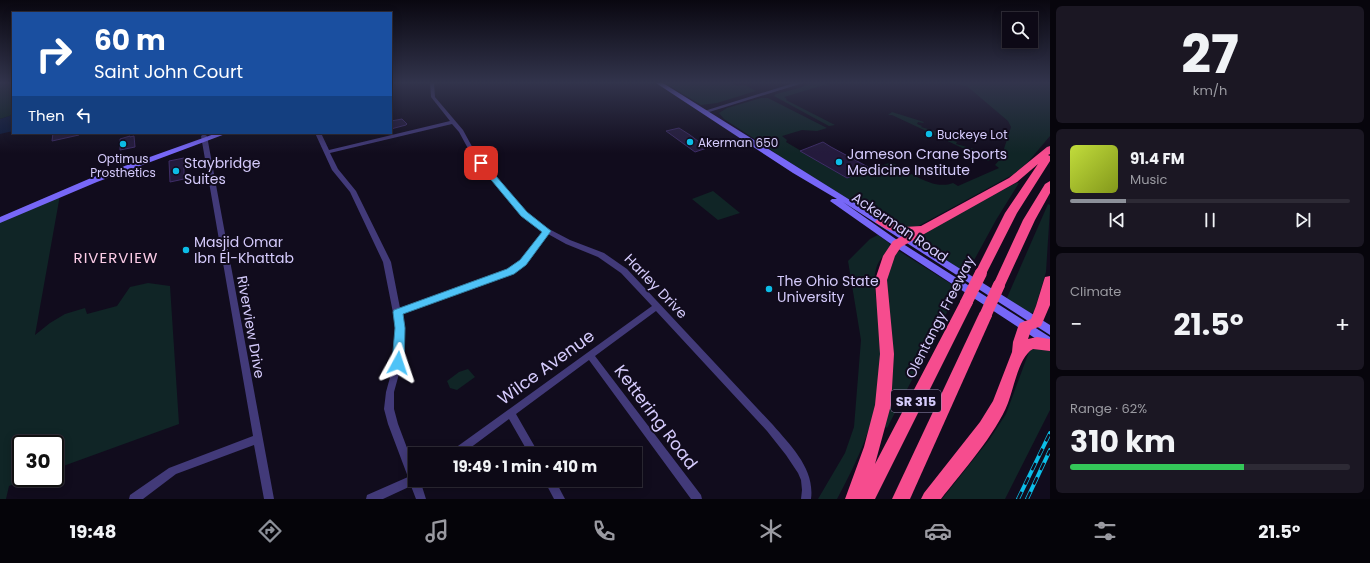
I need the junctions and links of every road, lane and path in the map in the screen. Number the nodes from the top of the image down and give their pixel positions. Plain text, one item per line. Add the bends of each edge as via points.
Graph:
1 (441, 106) edge
2 (695, 106) edge
3 (723, 106) edge
4 (704, 112) junction
5 (454, 122) junction
6 (218, 134) edge
7 (318, 134) edge
8 (207, 136) edge
9 (1050, 149) edge
10 (327, 152) junction
11 (1050, 154) edge
12 (796, 171) junction
13 (1050, 184) edge
14 (0, 214) edge
15 (0, 220) edge
16 (880, 222) junction
17 (927, 226) junction
18 (547, 231) junction
19 (902, 242) junction
20 (1050, 280) edge
21 (657, 306) junction
22 (398, 312) junction
23 (1031, 324) junction
24 (1050, 331) edge
25 (1050, 344) edge
26 (1019, 352) junction
27 (590, 355) junction
28 (512, 413) junction
29 (258, 439) junction
30 (464, 447) edge
31 (530, 447) edge
32 (408, 463) edge
33 (408, 482) edge
34 (417, 487) edge
35 (553, 487) edge
36 (134, 499) edge
37 (269, 499) edge
38 (371, 499) edge
39 (421, 499) edge
40 (560, 499) edge
41 (697, 499) edge
42 (806, 499) edge
43 (854, 499) edge
44 (866, 499) edge
45 (900, 499) edge
46 (930, 499) edge

1 - 5 street, Harley Drive
2 - 4 main road, Ackerman Road
3 - 4 street
4 - 12 main road, Ackerman Road
5 - 10 street
5 - 18 street, Harley Drive via 473,153 519,209 529,220
6 - 8 main road
7 - 10 street
8 - 14 main road via 91,176
8 - 15 main road
8 - 29 street, Riverview Drive
9 - 17 highway via 1013,180
10 - 22 street via 337,173 353,191 387,262
11 - 44 highway, Olentangy Freeway / SR 315, bridge via 1011,213
12 - 16 main road, Ackerman Road
12 - 19 main road, Ackerman Road via 801,178
13 - 45 highway, SR 315, bridge via 1029,220
16 - 17 highway via 907,231
16 - 19 main road, Ackerman Road
17 - 19 highway
18 - 21 street, Harley Drive via 610,260
18 - 22 street via 523,263 514,270
19 - 23 main road, Ackerman Road
19 - 43 highway via 889,256 881,280 887,354 883,405
20 - 23 highway via 1043,306
21 - 27 street, Wilce Avenue
21 - 42 street, Harley Drive via 792,454 806,481
22 - 32 street via 398,363 390,392 389,409
23 - 24 main road, Ackerman Road
23 - 25 main road, Ackerman Road
23 - 26 highway via 1020,342
25 - 26 highway via 1032,342
26 - 46 highway via 1006,388 986,427
27 - 28 street, Wilce Avenue
27 - 41 street, Kettering Road
28 - 30 street, Wilce Avenue
28 - 31 street
29 - 36 street via 173,471
29 - 37 street, Riverview Drive
33 - 38 street
34 - 39 street
35 - 40 street

